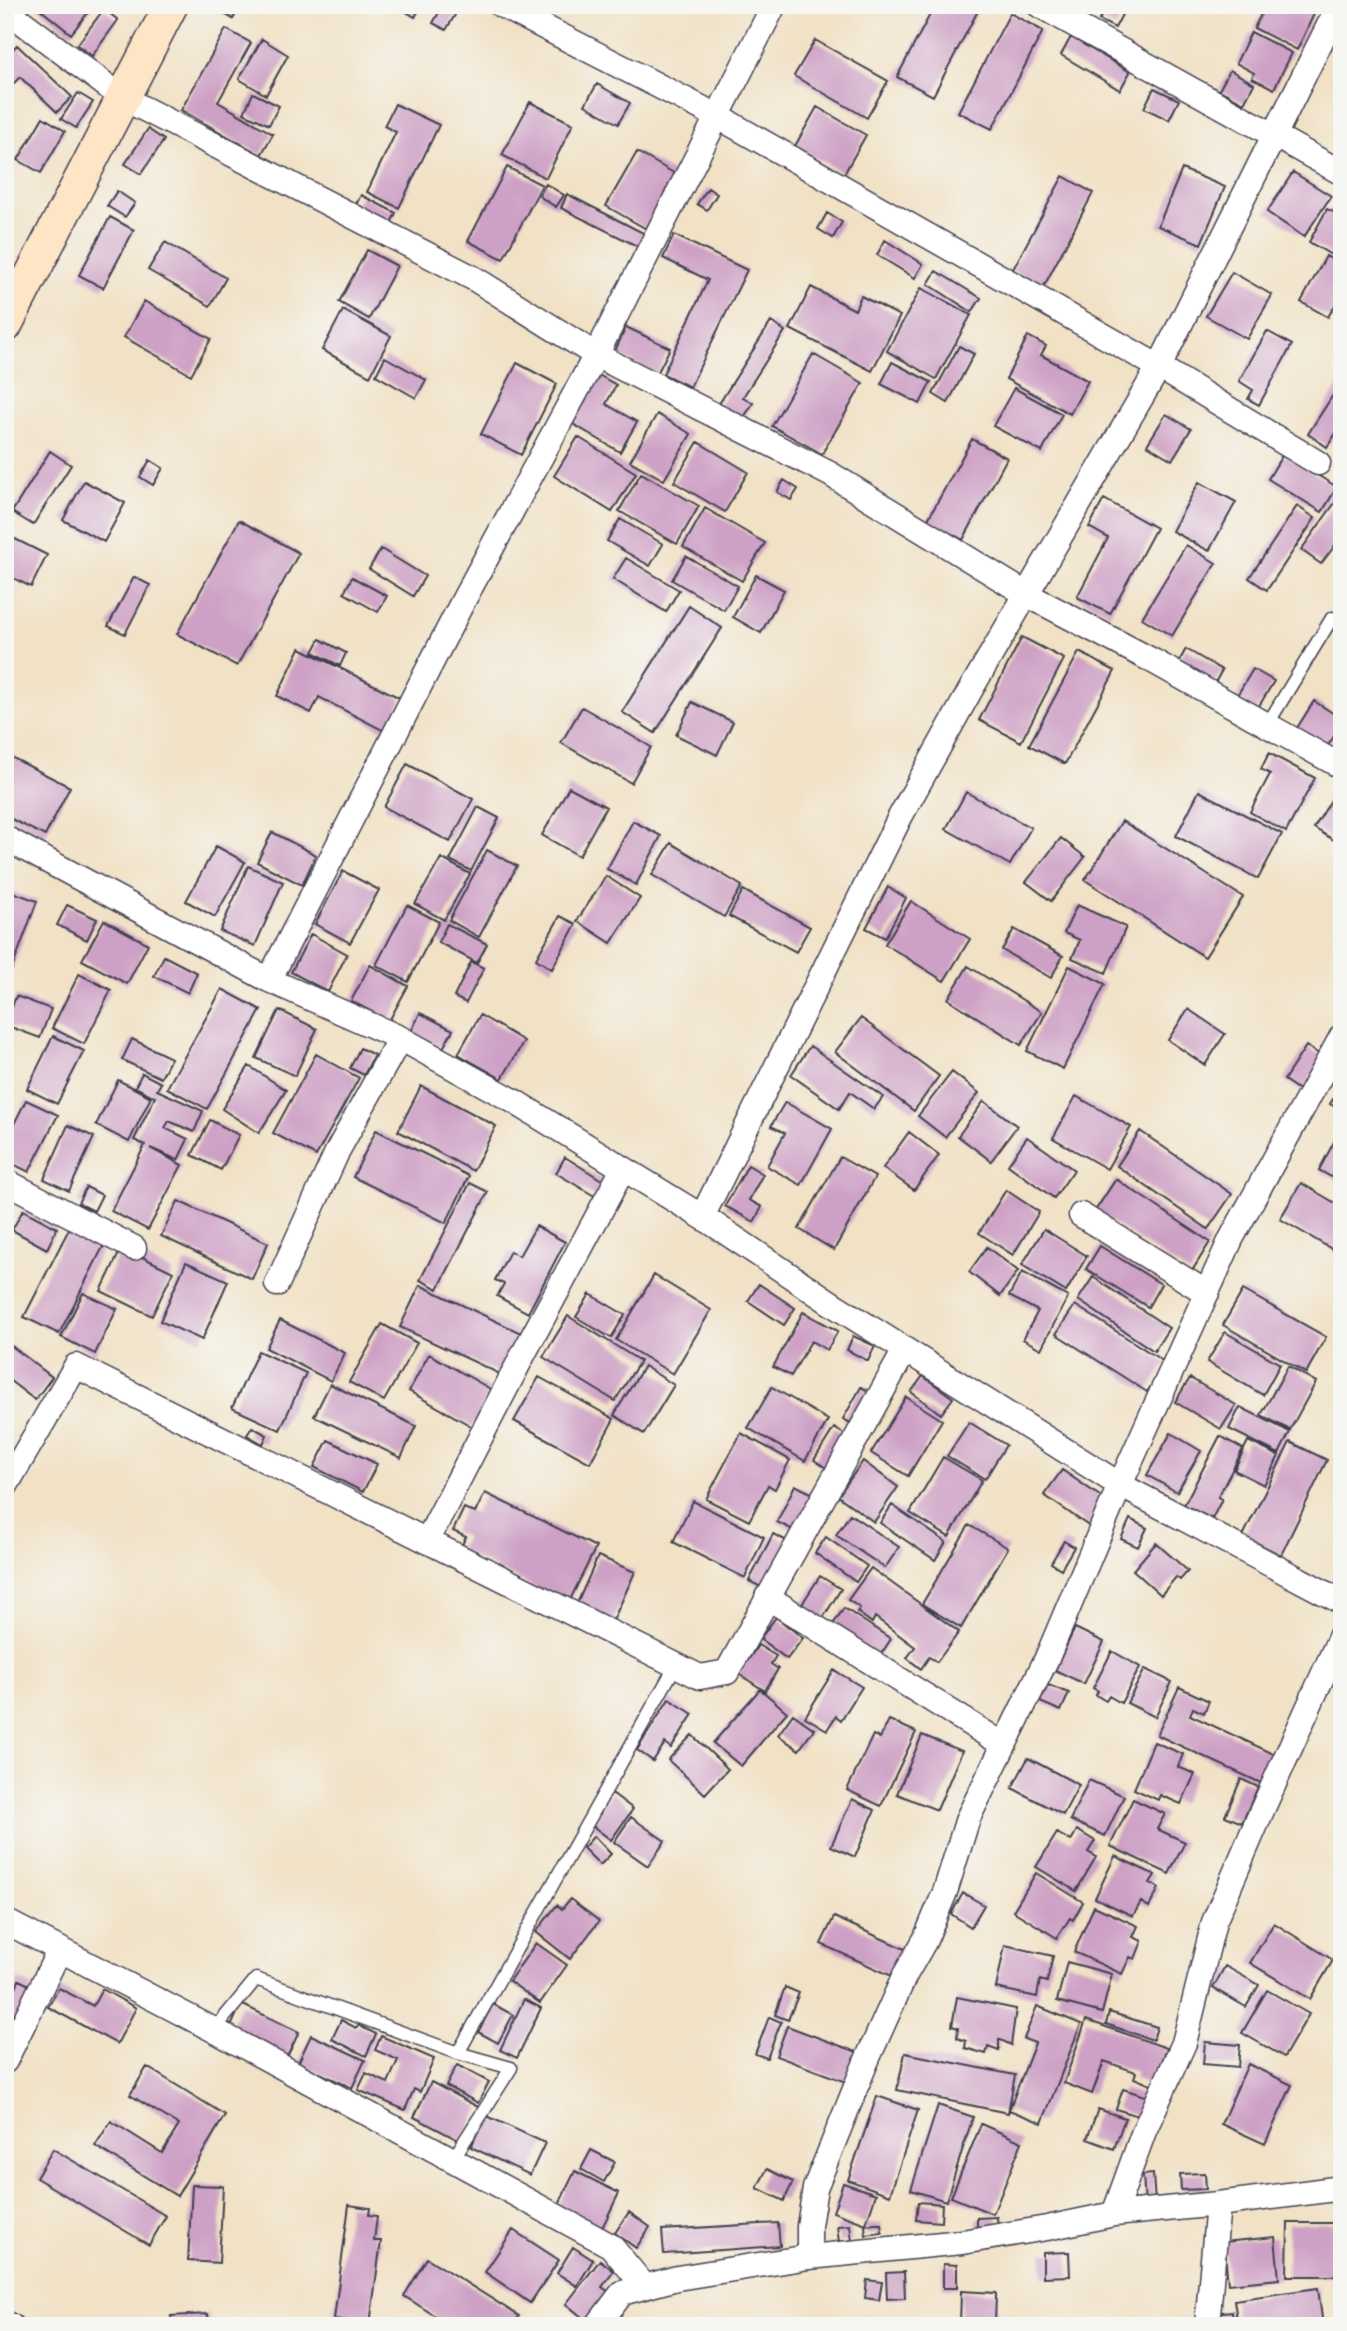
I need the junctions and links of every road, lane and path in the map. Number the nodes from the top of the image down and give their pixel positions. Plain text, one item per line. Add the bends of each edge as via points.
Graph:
1 (171, 5) edge
2 (501, 5) edge
3 (774, 5) edge
4 (1039, 5) edge
5 (1339, 5) edge
6 (5, 9) edge
7 (123, 98) junction
8 (717, 116) junction
9 (1275, 135) junction
10 (1342, 173) edge
11 (5, 326) edge
12 (596, 355) junction
13 (1159, 367) junction
14 (1318, 463) dead end
15 (1027, 594) junction
16 (1342, 624) edge
17 (1267, 725) junction
18 (1342, 767) edge
19 (5, 838) edge
20 (269, 980) junction
21 (1342, 1036) edge
22 (400, 1038) junction
23 (623, 1169) junction
24 (5, 1181) edge
25 (1082, 1214) dead end
26 (702, 1217) junction
27 (134, 1248) dead end
28 (277, 1284) dead end
29 (1207, 1293) junction
30 (905, 1350) junction
31 (1120, 1485) junction
32 (5, 1487) edge
33 (427, 1541) junction
34 (767, 1597) junction
35 (1342, 1602) edge
36 (1342, 1633) edge
37 (676, 1665) junction
38 (1004, 1745) junction
39 (5, 1921) edge
40 (60, 1949) junction
41 (214, 2030) junction
42 (457, 2053) junction
43 (5, 2061) edge
44 (453, 2159) junction
45 (1342, 2188) edge
46 (1218, 2204) junction
47 (1114, 2214) junction
48 (810, 2257) junction
49 (645, 2287) junction
50 (5, 2323) edge
51 (11, 2326) edge
52 (597, 2326) edge
53 (1206, 2326) edge

1 - 7 street
2 - 8 street
3 - 8 street
4 - 9 street
5 - 9 street
6 - 7 street
7 - 11 street
7 - 12 street via 475,279
8 - 12 street
8 - 13 street
9 - 10 street
9 - 13 street
12 - 15 street via 830,474
12 - 20 street via 463,601
13 - 14 street
13 - 15 street
15 - 17 street
15 - 26 street via 900,817
16 - 17 lane via 1332,618
17 - 18 street
19 - 20 street
20 - 22 street
21 - 29 street via 1231,1239
22 - 23 street
22 - 28 street via 338,1150
23 - 26 street
23 - 33 street
24 - 27 street
25 - 29 street
26 - 30 street
29 - 31 street
30 - 31 street
30 - 34 street
31 - 35 street
31 - 38 street via 1052,1647
32 - 33 street via 76,1366
33 - 37 street
34 - 37 street via 727,1672 700,1677
34 - 38 street
36 - 47 street via 1214,1922 1184,2043 1144,2131
37 - 42 lane
38 - 48 street via 968,1818 945,1892 866,2062 815,2188
39 - 40 street
40 - 41 street
40 - 43 street
41 - 42 lane via 256,1979
41 - 44 street
42 - 44 lane via 511,2068
44 - 49 street via 611,2246
45 - 46 street
46 - 47 street
46 - 53 street
47 - 48 street via 962,2242
48 - 49 street
49 - 52 street via 622,2293
50 - 51 street

